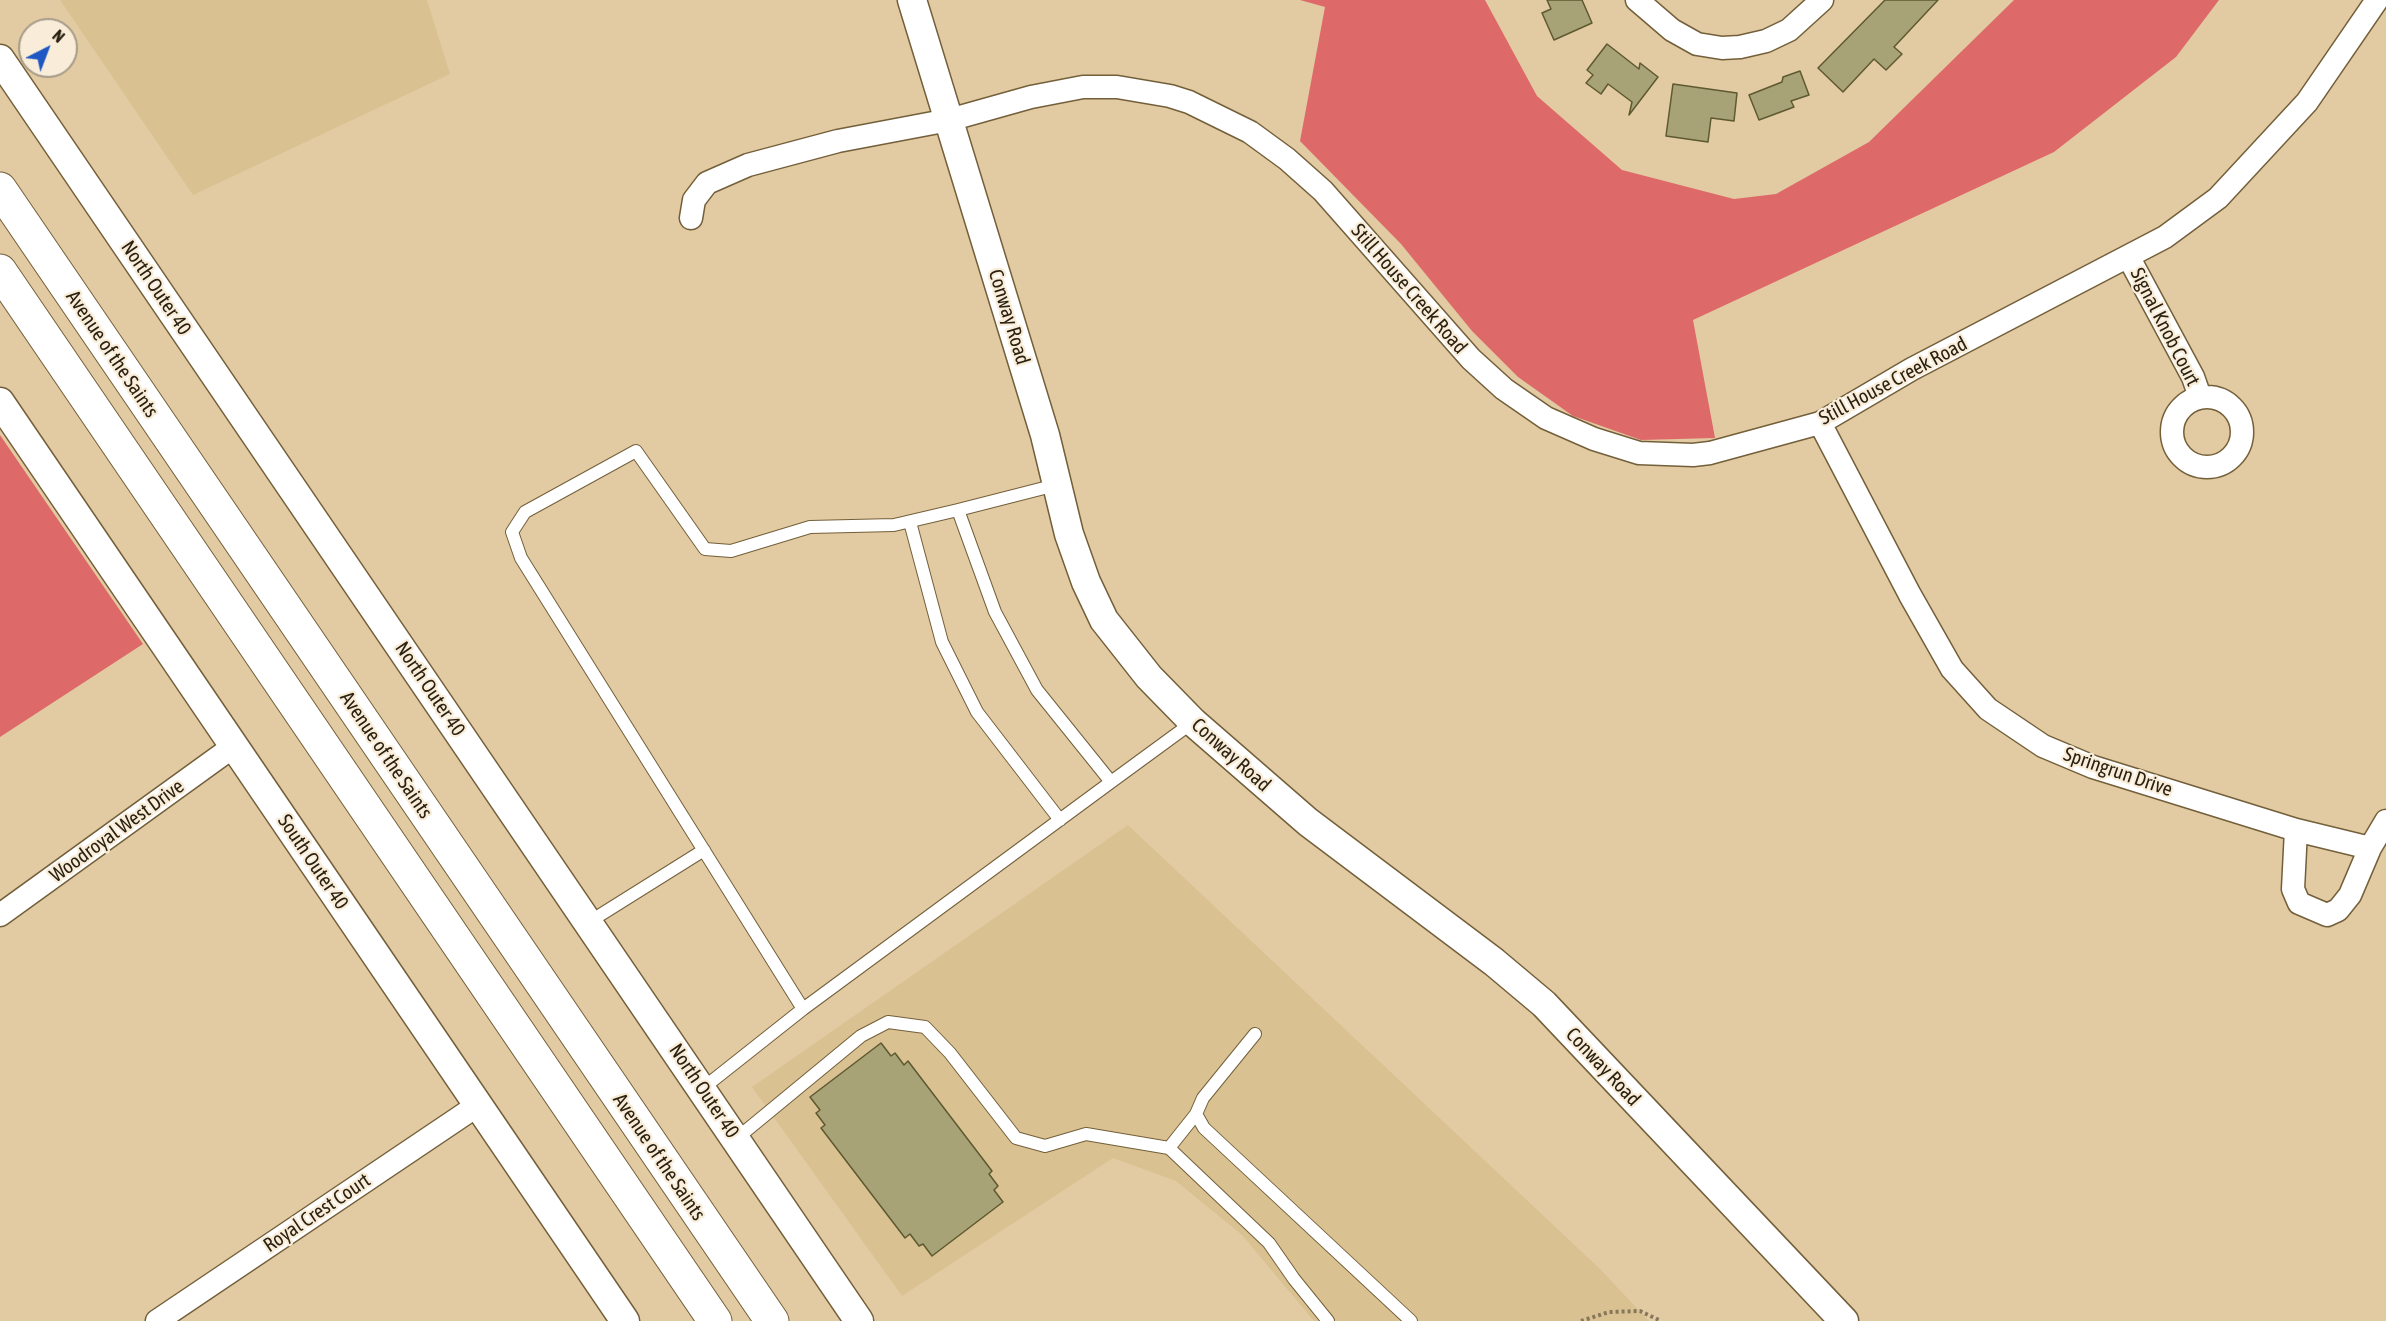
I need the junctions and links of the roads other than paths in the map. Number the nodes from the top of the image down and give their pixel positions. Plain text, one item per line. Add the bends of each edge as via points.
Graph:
1 (912, 0) edge
2 (1637, 0) edge
3 (1822, 0) edge
4 (2377, 0) edge
5 (0, 59) edge
6 (949, 120) junction
7 (0, 189) edge
8 (691, 218) dead end
9 (2129, 258) junction
10 (0, 271) edge
11 (2200, 397) dead end
12 (0, 402) edge
13 (1820, 423) junction
14 (1056, 485) junction
15 (958, 510) junction
16 (910, 522) junction
17 (1193, 722) junction
18 (234, 746) junction
19 (1111, 782) junction
20 (1060, 820) junction
21 (2386, 821) edge
22 (2296, 830) junction
23 (2370, 848) junction
24 (704, 850) junction
25 (0, 915) edge
26 (589, 922) junction
27 (803, 1009) junction
28 (1255, 1034) dead end
29 (702, 1089) junction
30 (478, 1105) junction
31 (1196, 1114) junction
32 (736, 1139) junction
33 (1169, 1148) junction
34 (157, 1321) edge
35 (625, 1321) edge
36 (715, 1321) edge
37 (772, 1321) edge
38 (859, 1321) edge
39 (1328, 1321) edge
40 (1411, 1321) edge
41 (1844, 1321) edge

1 - 6 street, Conway Road
2 - 3 street via 1672,30 1697,44 1722,48 1767,41 1790,30
4 - 9 street, Still House Creek Road via 2307,102 2250,165 2218,198
5 - 26 street, North Outer 40
6 - 8 street, Still House Creek Road via 838,141 748,165 707,183 694,200
6 - 13 street, Still House Creek Road via 1031,96 1083,87 1117,87 1179,99 1250,132 1287,159 1323,191 1471,359 1504,389 1546,418 1639,453 1693,455
6 - 14 street, Conway Road via 1045,435
7 - 37 highway, Avenue of the Saints
9 - 11 street, Signal Knob Court
9 - 13 street, Still House Creek Road via 1912,369
10 - 36 highway
12 - 18 street, South Outer 40
13 - 22 street, Springrun Drive via 1952,669 1988,709 2043,746 2093,767
14 - 15 lane
14 - 17 street, Conway Road via 1086,582 1104,620 1149,677
15 - 16 lane
15 - 19 lane via 995,612 1037,690
16 - 20 lane via 942,642 977,712
16 - 24 lane via 810,527 730,551 705,549 636,452 525,512 512,531 521,558
17 - 19 lane
17 - 41 street, Conway Road via 1308,822 1544,1004
18 - 25 street, Woodroyal West Drive
18 - 30 street, South Outer 40
19 - 20 lane
20 - 27 lane
21 - 23 street
22 - 23 street, Springrun Drive
22 - 23 street via 2293,889 2300,903 2327,915 2338,910 2350,895
24 - 26 lane
24 - 27 lane
26 - 29 street, North Outer 40
27 - 29 lane
28 - 31 lane via 1203,1098
29 - 32 street, North Outer 40
30 - 34 street, Royal Crest Court
30 - 35 street, South Outer 40
31 - 33 lane
31 - 40 lane via 1204,1128
32 - 33 lane via 861,1036 888,1022 925,1027 1016,1138 1045,1146 1086,1134
32 - 38 street, North Outer 40
33 - 39 lane via 1269,1243

